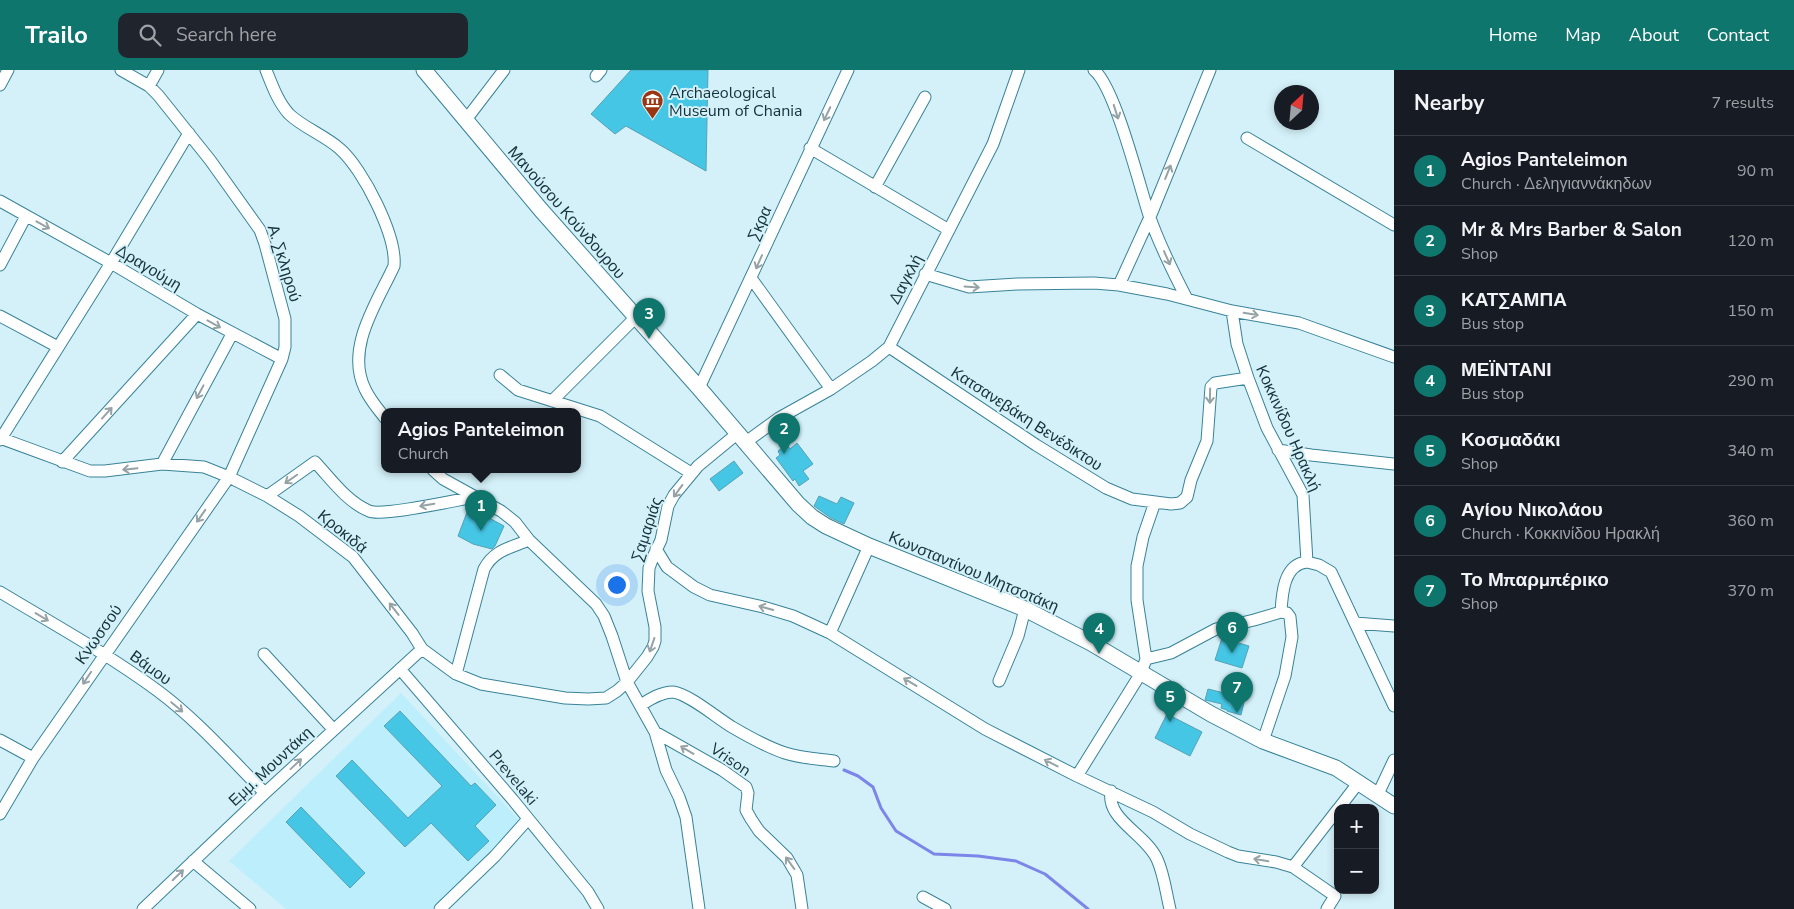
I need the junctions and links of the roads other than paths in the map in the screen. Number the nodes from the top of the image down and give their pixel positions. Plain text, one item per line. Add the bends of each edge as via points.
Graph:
1 (8, 70) edge
2 (121, 70) edge
3 (158, 70) edge
4 (266, 70) edge
5 (424, 70) edge
6 (504, 70) edge
7 (848, 70) edge
8 (1019, 70) edge
9 (1094, 70) edge
10 (1210, 70) edge
11 (0, 85) edge
12 (150, 86) junction
13 (925, 97) dead end
14 (465, 121) junction
15 (189, 133) junction
16 (1247, 138) dead end
17 (810, 148) junction
18 (875, 187) junction
19 (0, 201) edge
20 (26, 216) junction
21 (1150, 217) junction
22 (1394, 225) edge
23 (949, 230) junction
24 (111, 263) junction
25 (0, 265) edge
26 (926, 274) junction
27 (751, 278) junction
28 (1119, 285) junction
29 (1187, 299) junction
30 (1232, 311) junction
31 (197, 314) junction
32 (0, 316) edge
33 (636, 318) junction
34 (232, 334) junction
35 (58, 347) junction
36 (889, 347) junction
37 (1394, 357) edge
38 (282, 360) junction
39 (500, 375) dead end
40 (1248, 378) junction
41 (699, 388) junction
42 (831, 389) junction
43 (552, 401) junction
44 (574, 408) edge
45 (581, 410) edge
46 (381, 412) edge
47 (742, 438) junction
48 (0, 439) edge
49 (1278, 450) junction
50 (62, 462) junction
51 (162, 464) junction
52 (1394, 464) edge
53 (436, 473) edge
54 (691, 473) junction
55 (229, 476) junction
56 (267, 496) junction
57 (475, 497) junction
58 (1155, 502) junction
59 (529, 540) junction
60 (869, 546) junction
61 (656, 549) junction
62 (1307, 562) junction
63 (0, 592) edge
64 (1025, 609) junction
65 (1281, 612) junction
66 (1355, 623) junction
67 (1394, 626) edge
68 (830, 633) junction
69 (422, 649) junction
70 (104, 654) junction
71 (264, 654) dead end
72 (1144, 666) junction
73 (400, 669) junction
74 (456, 674) junction
75 (999, 681) dead end
76 (626, 682) junction
77 (641, 705) junction
78 (1394, 706) edge
79 (333, 729) junction
80 (655, 732) junction
81 (0, 740) edge
82 (1263, 741) junction
83 (34, 758) junction
84 (1394, 760) edge
85 (834, 761) dead end
86 (1076, 776) junction
87 (1359, 782) junction
88 (1110, 791) junction
89 (265, 793) junction
90 (1378, 794) junction
91 (1341, 804) edge
92 (1394, 806) edge
93 (1334, 813) edge
94 (0, 814) edge
95 (528, 819) junction
96 (193, 861) junction
97 (1293, 868) junction
98 (923, 897) dead end
99 (442, 908) edge
100 (596, 908) edge
101 (143, 909) edge
102 (250, 909) edge
103 (699, 909) edge
104 (802, 909) edge
105 (945, 909) edge
106 (1170, 909) edge
107 (1327, 909) edge

1 - 11 street
2 - 12 street, Α. Σκληρού
3 - 12 street
4 - 46 street via 275,92 290,114 341,150 351,162 373,195 385,225 394,266 364,333 358,361 365,389
5 - 14 main road, Μανούσου Κούνδουρου
6 - 14 street
7 -> 17 street, Σκρα
8 - 23 street, Δαγκλή via 993,144
9 -> 21 street via 1100,75 1114,104
21 -> 10 street
12 - 15 street, Α. Σκληρού
13 - 18 street
14 - 33 main road, Μανούσου Κούνδουρου
15 - 24 street
15 - 38 street, Α. Σκληρού via 260,230 285,319 286,347
16 - 22 street
17 - 18 street
17 -> 27 street, Σκρα
18 - 23 street
19 - 20 street, Δραγούμη
20 -> 24 street, Δραγούμη
20 - 25 street
21 - 28 street
21 -> 29 street
23 - 26 street, Δαγκλή
24 - 31 street, Δραγούμη
24 - 35 street
26 -> 28 street via 969,287
26 - 36 street, Δαγκλή
27 - 41 street, Σκρα
27 - 42 street
28 - 29 street
29 - 30 street
30 -> 37 street via 1299,322
30 - 40 street, Κοκκινίδου Ηρακλή via 1237,344
31 -> 34 street, Δραγούμη
50 -> 31 street
32 - 35 street
33 - 41 main road, Μανούσου Κούνδουρου
33 - 43 street
34 - 38 street, Δραγούμη
34 -> 51 street
35 - 48 street
36 - 42 street, Δαγκλή
36 - 58 street, Κατσανεβάκη Βενέδικτου via 1106,488 1132,499
38 - 55 street, Α. Σκληρού
39 - 43 street via 518,390
40 - 49 street, Κοκκινίδου Ηρακλή
40 -> 58 street, Κατσανεβάκη Βενέδικτου via 1212,384 1207,441 1187,497 1180,503
41 - 47 main road, Μανούσου Κούνδουρου
42 - 47 street, Δαγκλή
43 - 44 street
45 - 54 street via 600,416
47 - 54 street, Σαμαριάς
47 - 60 main road, Κωνσταντίνου Μητσοτάκη via 812,516
48 - 50 street, Κροκιδά
49 - 52 street
49 - 62 street, Κοκκινίδου Ηρακλή via 1304,495
51 -> 50 street, Κροκιδά via 90,471
51 - 55 street, Κροκιδά via 204,467
53 - 57 street
54 -> 61 street, Σαμαριάς via 668,506
55 - 56 street, Κροκιδά
55 -> 70 street, Κνωσσού
57 -> 56 street via 396,511 370,512 352,501 315,462
69 -> 56 street, Κροκιδά via 354,557
57 - 59 street via 501,511
58 - 72 street via 1137,566
59 - 74 street via 497,553 484,569
59 - 76 street via 596,604 612,636
60 - 64 main road, Κωνσταντίνου Μητσοτάκη
60 - 68 street
68 -> 61 street via 793,616 710,595 667,567
61 -> 76 street, Σαμαριάς via 649,568 648,591 655,641 647,657
62 - 65 street via 1294,566 1290,571
62 - 66 street via 1330,572
63 -> 70 street, Βάμου
64 - 72 main road, Κωνσταντίνου Μητσοτάκη
64 - 75 street via 1018,636
65 - 72 street via 1216,629
65 - 82 street via 1290,617 1292,637 1285,676
66 - 67 street
66 - 78 street
86 -> 68 street via 985,729
69 - 73 street, Εμμ. Μουντάκη
69 - 74 street, Κροκιδά
70 -> 83 street, Κνωσσού
70 -> 89 street, Βάμου via 182,711
71 - 79 street
72 - 82 main road, Κωνσταντίνου Μητσοτάκη via 1211,714
72 - 86 street
73 - 79 street, Εμμ. Μουντάκη
73 - 95 street, Prevelaki
74 - 76 street, Κροκιδά via 481,684 565,698 606,698
76 - 77 street
77 - 80 street
77 - 85 street via 655,696 673,692 784,753
89 -> 79 street, Εμμ. Μουντάκη
80 - 103 street via 666,770 686,817
104 -> 80 street, Vrison via 798,875 787,858 750,820 746,810 746,787
81 - 83 street
82 - 87 main road, Κωνσταντίνου Μητσοτάκη via 1336,768
83 - 94 street, Κνωσσού
84 - 90 street
86 - 88 street
87 - 90 main road, Κωνσταντίνου Μητσοτάκη
87 - 91 street
97 -> 88 street via 1228,852
88 - 106 street via 1113,812 1144,839 1157,859
89 - 96 street, Εμμ. Μουντάκη
90 - 92 main road, Κωνσταντίνου Μητσοτάκη
93 - 97 street
95 - 99 street
95 - 100 street, Prevelaki via 588,892
101 -> 96 street, Εμμ. Μουντάκη
96 - 102 street
97 - 107 street via 1335,896
98 - 105 street

